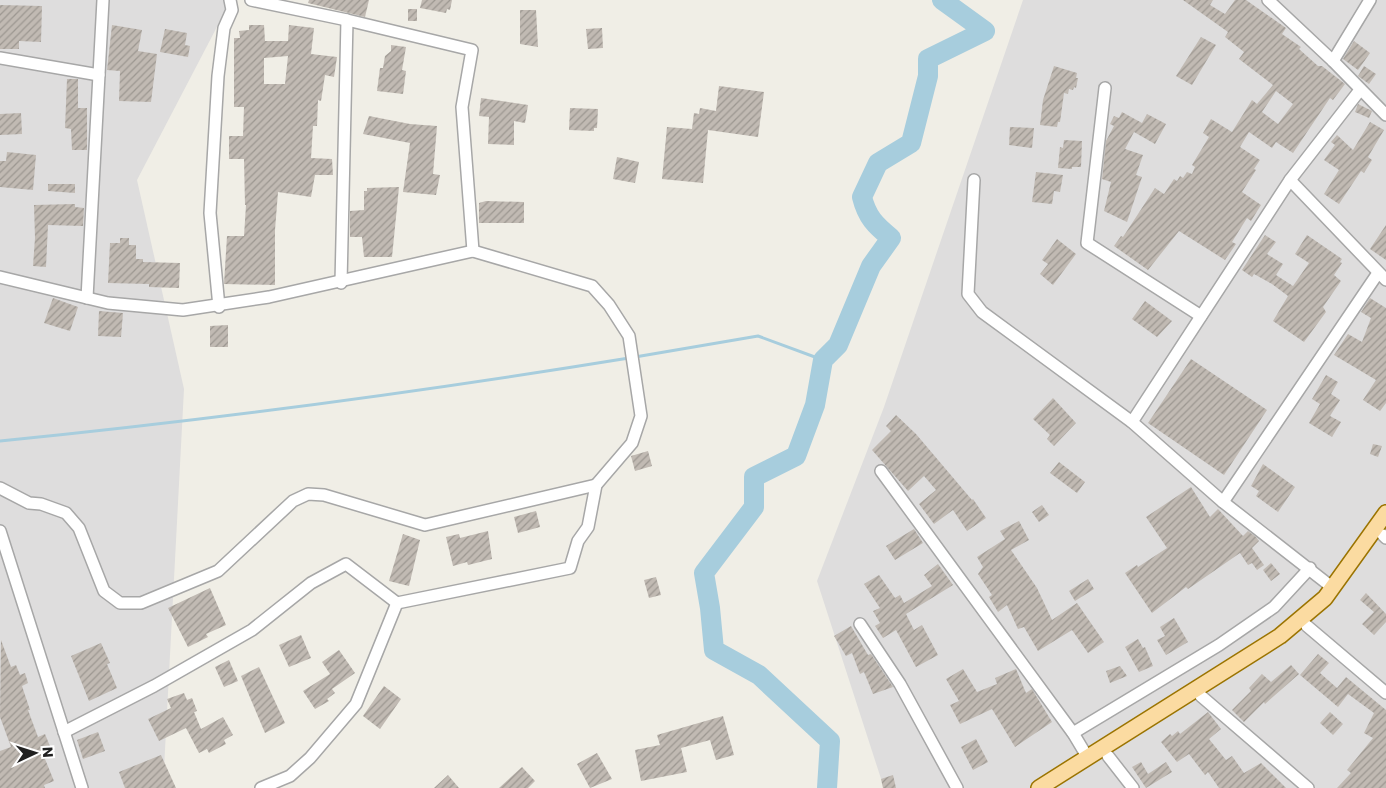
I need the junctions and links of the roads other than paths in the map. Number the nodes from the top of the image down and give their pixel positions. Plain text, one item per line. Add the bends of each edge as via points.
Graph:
1 (103, 0) edge
2 (230, 0) edge
3 (251, 0) edge
4 (1268, 0) edge
5 (1370, 0) edge
6 (347, 20) junction
7 (0, 58) edge
8 (1333, 61) junction
9 (99, 75) junction
10 (1106, 88) dead end
11 (1360, 90) junction
12 (1386, 115) edge
13 (974, 180) dead end
14 (1290, 180) junction
15 (474, 251) junction
16 (0, 277) edge
17 (1382, 277) edge
18 (341, 283) junction
19 (87, 298) junction
20 (220, 307) junction
21 (1201, 316) junction
22 (1132, 422) junction
23 (881, 471) dead end
24 (596, 485) junction
25 (0, 488) edge
26 (1223, 502) junction
27 (1386, 513) edge
28 (0, 531) edge
29 (1385, 534) edge
30 (1310, 568) junction
31 (1333, 588) junction
32 (397, 603) junction
33 (860, 624) dead end
34 (1307, 626) junction
35 (1386, 694) edge
36 (1201, 696) junction
37 (64, 732) junction
38 (1073, 733) junction
39 (1108, 756) junction
40 (1088, 758) junction
41 (82, 788) edge
42 (261, 788) edge
43 (957, 788) edge
44 (1040, 788) edge
45 (1058, 788) edge
46 (1133, 788) edge
47 (1308, 788) edge

1 - 9 street
2 - 20 street via 232,10 224,28 218,76 210,213
3 - 6 street
4 - 8 street
5 - 8 street
6 - 15 street via 472,50 462,106
6 - 18 street
7 - 9 street
8 - 11 street
9 - 19 street
10 - 21 street via 1087,243
11 - 12 street
11 - 14 street
13 - 22 street via 968,294 982,312
14 - 17 street
14 - 21 street
15 - 18 street
15 - 24 street via 592,286 610,305 629,336 641,416 632,443
16 - 19 street
17 - 26 street
18 - 20 street
19 - 20 street via 183,310
21 - 22 street
22 - 26 street
23 - 38 street
24 - 25 street via 426,525 324,495 308,494 293,501 218,570 141,603 120,603 104,591 79,528 66,513 29,503
24 - 32 street via 588,527 578,541 570,568
26 - 30 street
27 - 31 main road
28 - 37 street
29 - 34 main road via 1336,598
30 - 31 street
30 - 38 street via 1266,612 1219,645
31 - 40 main road via 1280,636
32 - 37 street via 346,564 310,583 252,630
32 - 42 street via 356,704 310,758 290,776
33 - 43 street via 900,684
34 - 35 street
34 - 36 main road
36 - 39 main road
36 - 47 street
37 - 41 street
38 - 40 street
39 - 45 main road
39 - 46 street
40 - 44 main road

